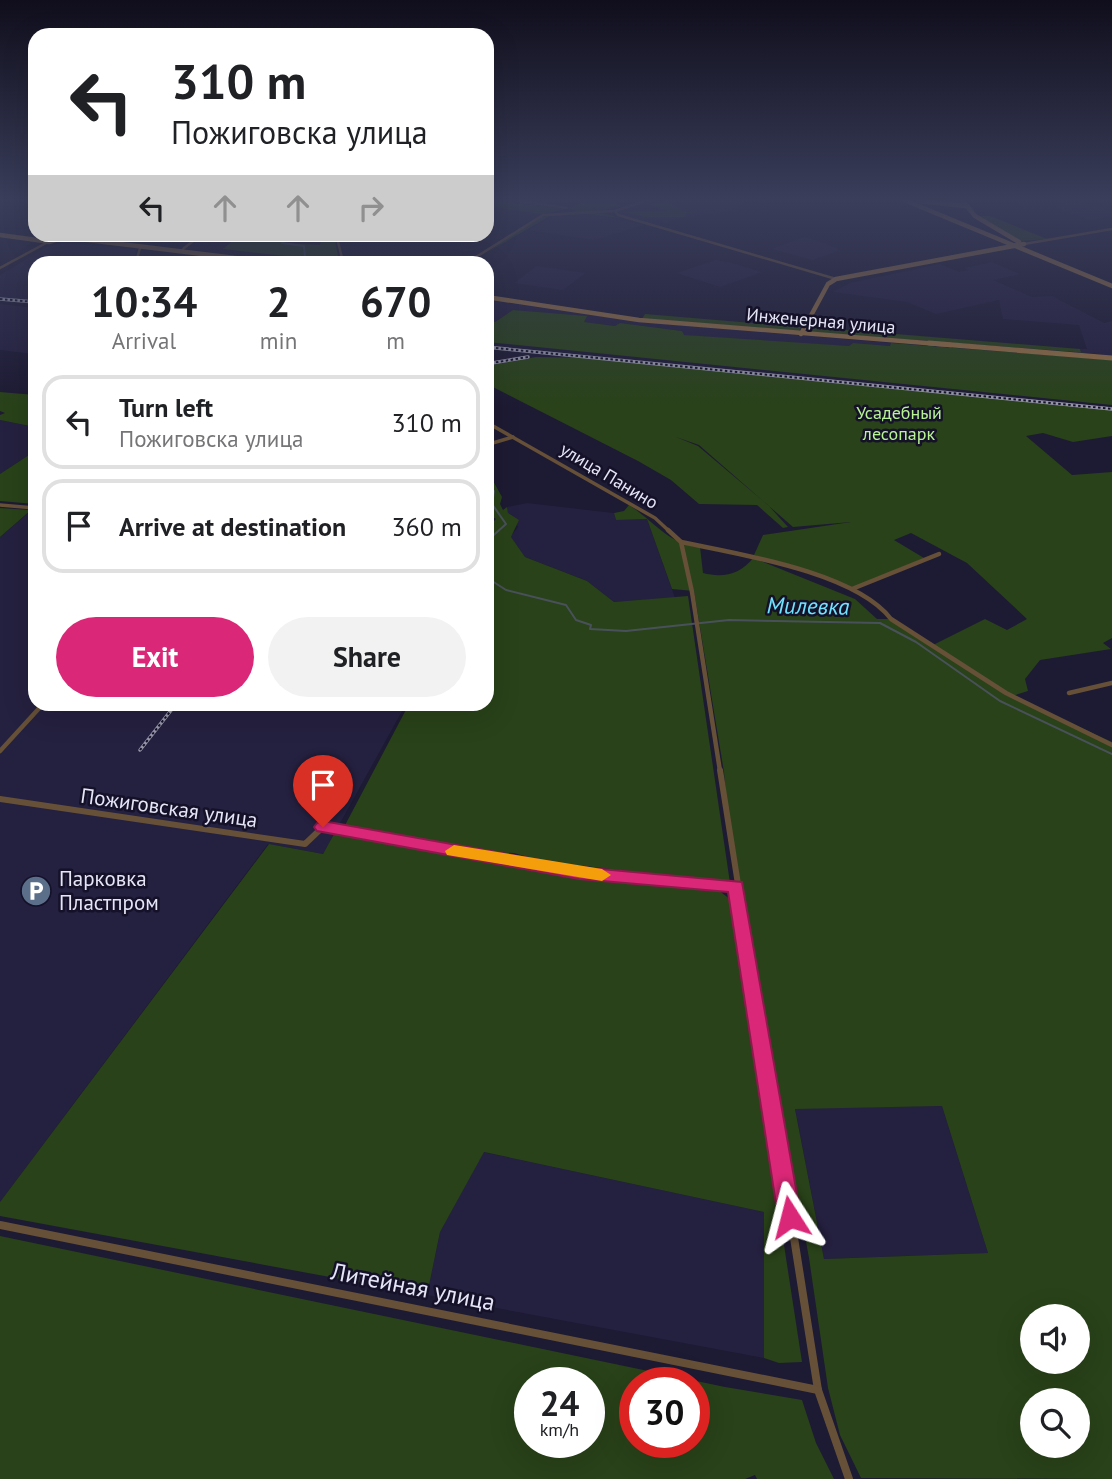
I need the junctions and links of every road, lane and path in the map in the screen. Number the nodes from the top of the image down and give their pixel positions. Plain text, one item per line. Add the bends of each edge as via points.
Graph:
1 (801, 269) edge
2 (888, 269) edge
3 (1071, 269) edge
4 (1085, 269) edge
5 (836, 279) junction
6 (1112, 280) edge
7 (1112, 286) edge
8 (494, 298) edge
9 (801, 334) junction
10 (1112, 358) edge
11 (494, 426) edge
12 (513, 437) junction
13 (494, 443) edge
14 (0, 505) edge
15 (28, 507) edge
16 (681, 542) junction
17 (939, 554) dead end
18 (852, 589) junction
19 (1112, 682) edge
20 (1069, 693) dead end
21 (37, 711) edge
22 (1112, 745) edge
23 (0, 751) edge
24 (0, 799) edge
25 (736, 887) junction
26 (0, 1225) edge
27 (817, 1390) junction
28 (849, 1479) edge

1 - 5 street
2 - 5 main road
3 - 7 main road
4 - 6 main road
5 - 9 main road via 828,284
8 - 9 main road, Инженерная улица via 639,320
9 - 10 main road, Инженерная улица
11 - 12 street, улица Панино
12 - 13 street
12 - 16 street, улица Панино via 647,513
14 - 15 street
16 - 18 street via 748,555
16 - 25 street
17 - 18 street
18 - 22 street via 1006,693
19 - 20 street
21 - 23 street
24 - 25 street, Пожиговская улица via 305,844 325,825 579,873
25 - 27 street
26 - 27 street, Литейная улица
27 - 28 street

